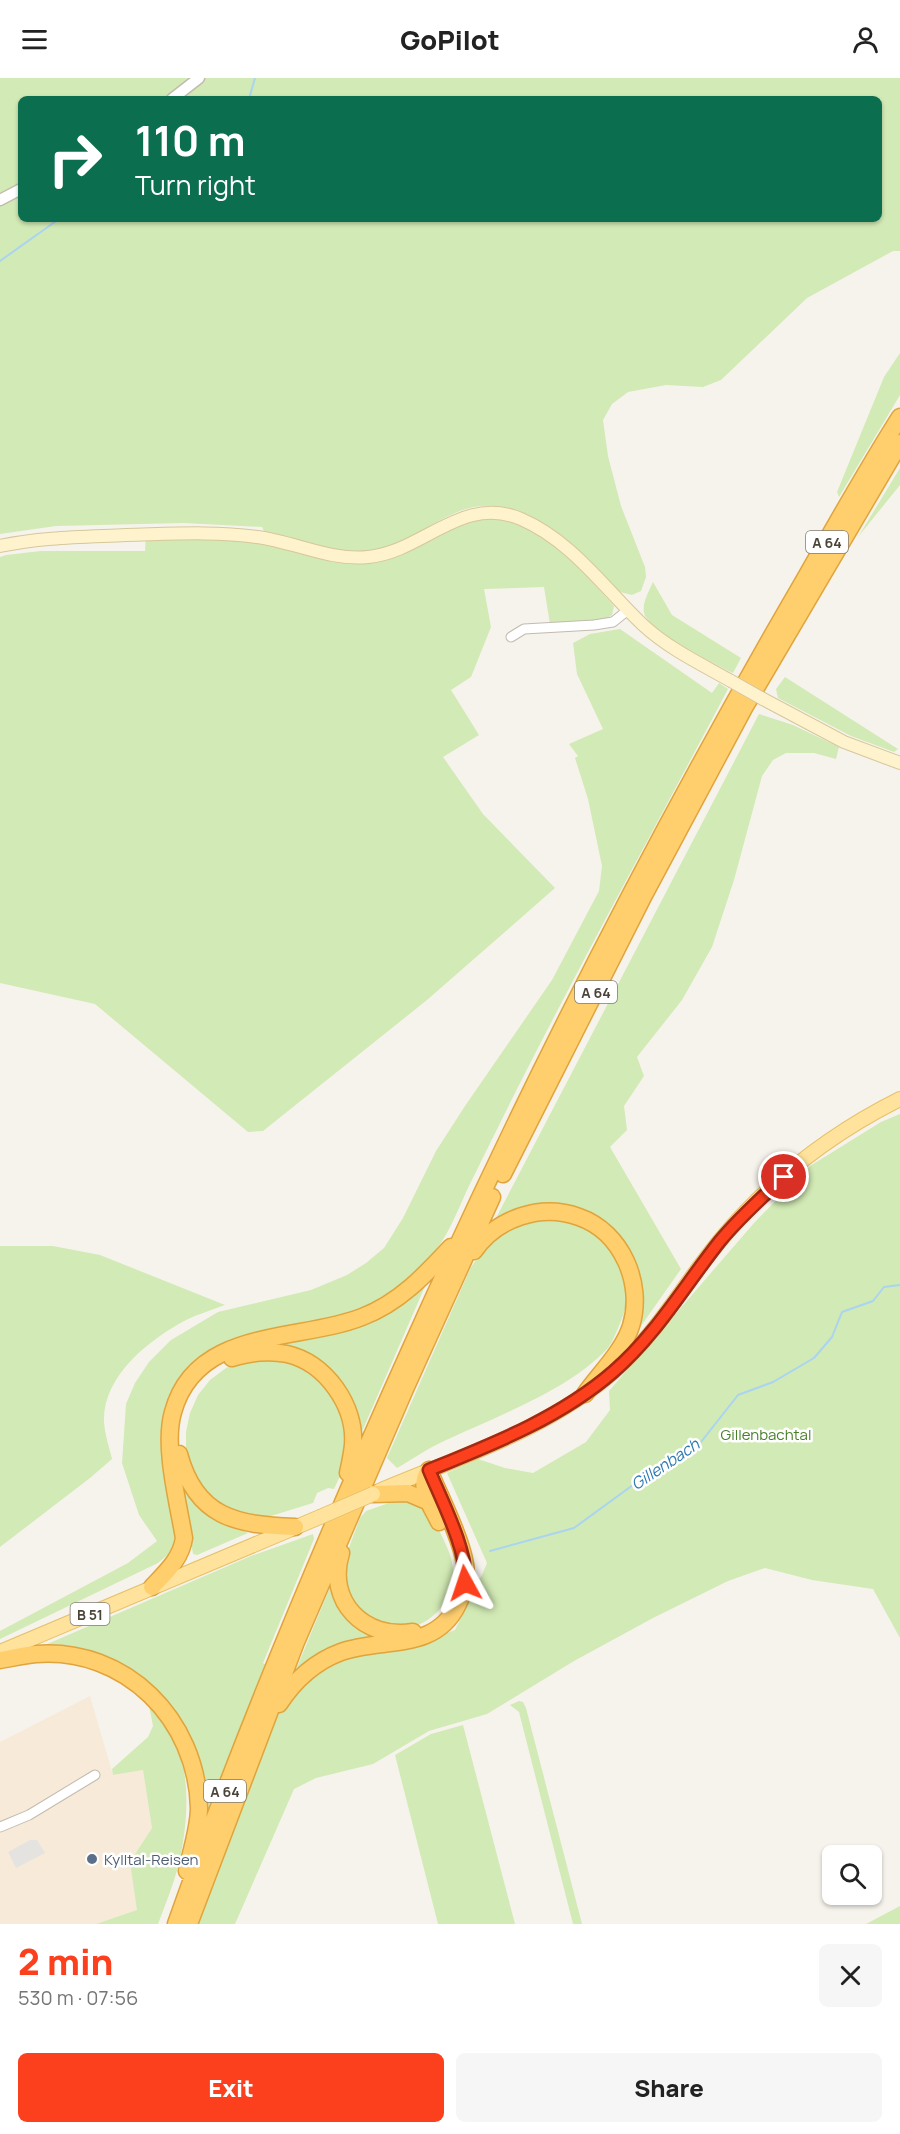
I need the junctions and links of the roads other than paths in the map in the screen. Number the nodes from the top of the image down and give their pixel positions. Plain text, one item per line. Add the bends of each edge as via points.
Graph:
1 (199, 78) edge
2 (176, 96) edge
3 (18, 191) edge
4 (0, 200) edge
5 (900, 417) edge
6 (900, 443) edge
7 (0, 546) edge
8 (628, 610) junction
9 (511, 637) dead end
10 (900, 763) edge
11 (900, 1099) edge
12 (460, 1238) junction
13 (455, 1279) junction
14 (585, 1394) junction
15 (429, 1470) junction
16 (368, 1491) junction
17 (344, 1497) junction
18 (429, 1502) junction
19 (295, 1527) junction
20 (152, 1587) junction
21 (0, 1652) edge
22 (0, 1660) edge
23 (260, 1736) junction
24 (95, 1775) dead end
25 (0, 1827) edge
26 (181, 1921) edge

1 - 2 street
3 - 4 street
5 - 12 highway, A 64 via 754,667 633,890
6 - 13 highway, A 64 via 749,699 644,895 508,1164
7 - 8 main road via 60,537 231,534 260,537 339,557 370,557 393,552 455,521 495,512 520,519 566,547
8 - 9 street via 613,622 524,629
8 - 10 main road, bridge via 657,636 731,681 844,742
11 - 14 main road, B 51 via 816,1149 772,1188 722,1239 639,1347
12 - 17 highway, A 64
12 - 20 highway via 418,1282 382,1308 336,1325 246,1343 222,1353 194,1375 182,1390 169,1433 183,1548
13 - 14 highway via 487,1235 520,1216 546,1212 579,1217 612,1240 631,1271 634,1310 624,1342
13 - 16 highway, A 64
14 - 15 main road, B 51 via 540,1422
15 - 16 main road, B 51
15 - 18 highway via 423,1486
15 - 23 highway via 465,1564 463,1590 455,1610 442,1626 423,1636 348,1650 321,1662 292,1687
16 - 18 highway via 408,1492
16 - 18 highway via 339,1560 338,1583 343,1599 356,1616 382,1630 403,1633 421,1629 440,1616 452,1596 456,1578 454,1556
16 - 19 main road, B 51, bridge
16 - 23 highway, A 64 via 296,1642
17 - 19 highway via 353,1444 351,1424 347,1406 328,1379 306,1361 269,1352 232,1358 212,1369 198,1382 181,1415 179,1453 190,1483 210,1507 231,1520 249,1525
17 - 26 highway, A 64 via 273,1667
19 - 20 main road, B 51
20 - 21 main road, B 51
22 - 26 highway via 36,1654 89,1659 120,1672 154,1697 168,1714 184,1739 193,1767 199,1810
23 - 26 highway, A 64
24 - 25 street via 29,1815

